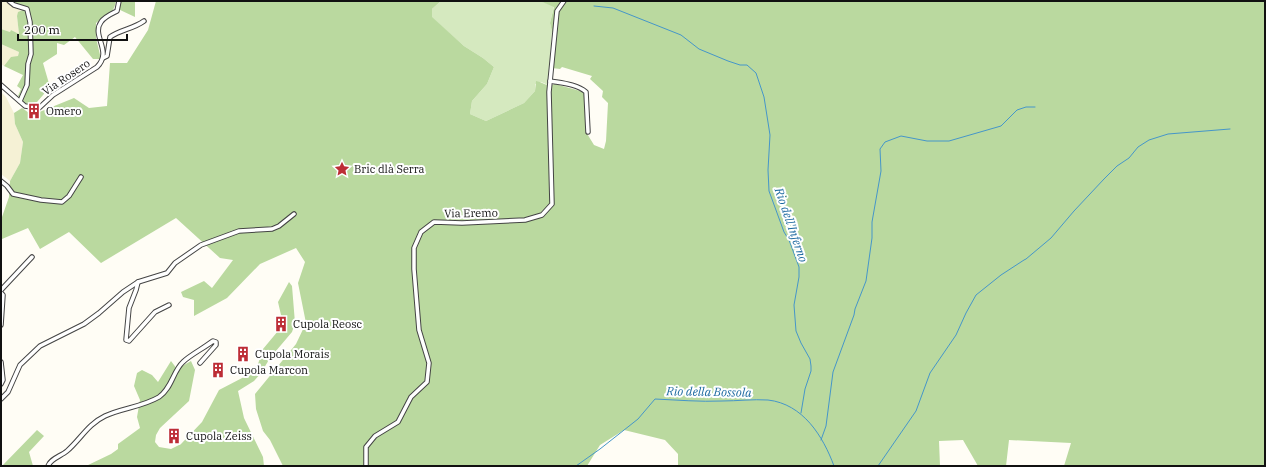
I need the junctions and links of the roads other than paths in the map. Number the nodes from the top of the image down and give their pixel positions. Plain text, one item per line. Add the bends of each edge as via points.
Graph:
1 (9, 1) edge
2 (118, 1) edge
3 (564, 1) edge
4 (144, 21) dead end
5 (103, 58) junction
6 (550, 81) junction
7 (1, 85) edge
8 (20, 102) junction
9 (588, 132) dead end
10 (81, 177) dead end
11 (1, 181) edge
12 (294, 214) dead end
13 (32, 257) dead end
14 (138, 282) junction
15 (1, 290) edge
16 (1, 293) edge
17 (169, 305) dead end
18 (1, 325) edge
19 (1, 362) edge
20 (200, 363) dead end
21 (1, 384) edge
22 (1, 399) edge
23 (48, 466) edge
24 (366, 466) edge

1 - 8 street via 27,9 30,22 31,54 27,85
2 - 5 street, Via Rosero via 117,11 100,23 98,31
3 - 6 street, Via Eremo via 557,11
4 - 5 street via 110,37 107,56
5 - 8 street, Via Rosero via 97,67 53,95 39,108 25,106
6 - 9 street via 586,92
6 - 24 street, Via Eremo via 552,204 542,215 525,220 434,222 421,232 414,248 414,269 419,330 429,363 427,382 411,397 398,422 375,436 366,447
7 - 8 street, Via Rosero
10 - 11 street via 62,202 13,194
12 - 14 street via 285,223 272,229 239,231 201,245 175,263 167,273
13 - 15 street
14 - 17 street via 129,308 126,340 129,340 154,312
14 - 22 street via 84,324 40,346 20,366 8,392
16 - 18 street
19 - 21 street
20 - 23 street via 216,342 213,341 183,361 160,396 101,418 89,426 68,450 49,462

